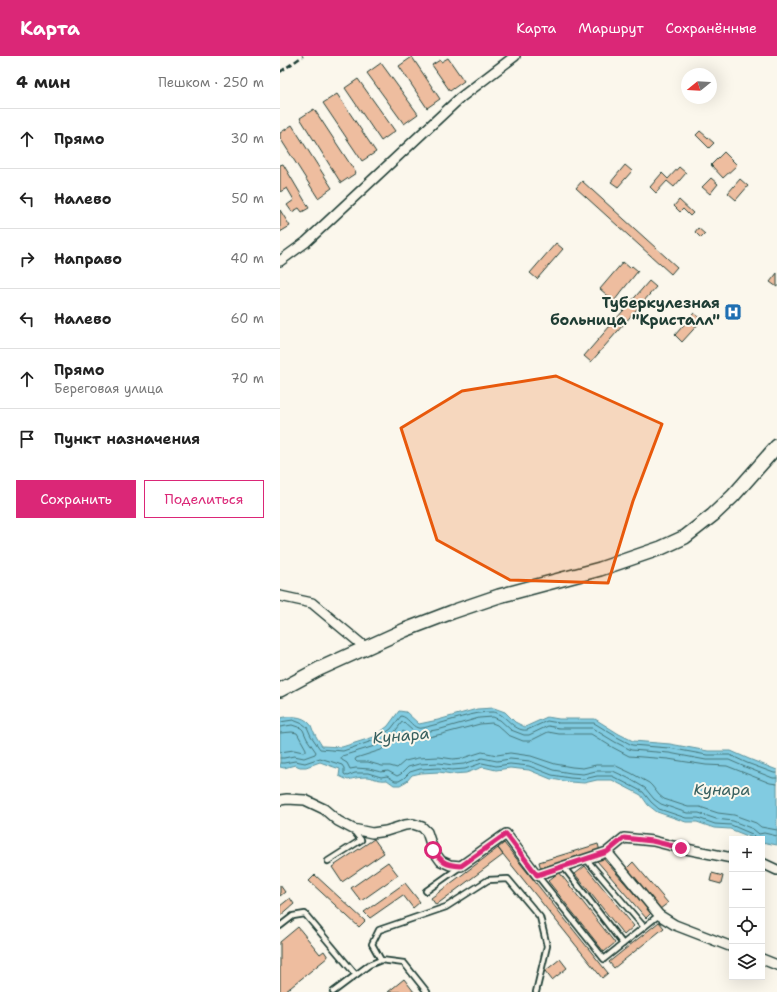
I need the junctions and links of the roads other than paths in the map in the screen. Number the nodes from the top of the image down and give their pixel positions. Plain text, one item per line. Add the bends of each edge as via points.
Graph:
1 (515, 56) edge
2 (280, 261) edge
3 (777, 446) edge
4 (280, 596) edge
5 (366, 648) junction
6 (280, 690) edge
7 (280, 800) edge
8 (353, 829) junction
9 (607, 852) junction
10 (729, 857) edge
11 (586, 859) junction
12 (328, 861) dead end
13 (765, 865) edge
14 (461, 866) junction
15 (563, 866) junction
16 (777, 870) edge
17 (537, 875) junction
18 (426, 891) dead end
19 (659, 915) junction
20 (280, 926) edge
21 (644, 927) junction
22 (623, 944) junction
23 (729, 946) edge
24 (381, 960) junction
25 (765, 960) edge
26 (777, 965) edge
27 (356, 975) junction
28 (333, 992) edge
29 (427, 992) edge
30 (536, 992) edge

1 - 2 street via 460,98 306,242
3 - 5 street via 733,496 685,537 600,569 498,596 452,612
4 - 5 street via 312,603
5 - 6 street
7 - 8 street via 305,800 324,809
8 - 12 lane via 361,840
8 - 14 street via 372,833 404,825 422,827 441,861
9 - 10 street via 624,838 652,841
9 - 11 street
9 - 19 street
11 - 15 street
11 - 21 lane
13 - 16 street
14 - 17 street via 506,834
14 - 18 lane
15 - 17 street
15 - 22 lane
17 - 22 lane via 604,959
19 - 21 lane
19 - 23 street via 675,925
20 - 27 lane via 293,916 305,914
21 - 22 lane
24 - 27 lane
24 - 29 lane via 404,963
24 - 30 lane via 372,944 379,930 446,907 488,880 508,879 540,917 547,946
25 - 26 street
27 - 28 lane

